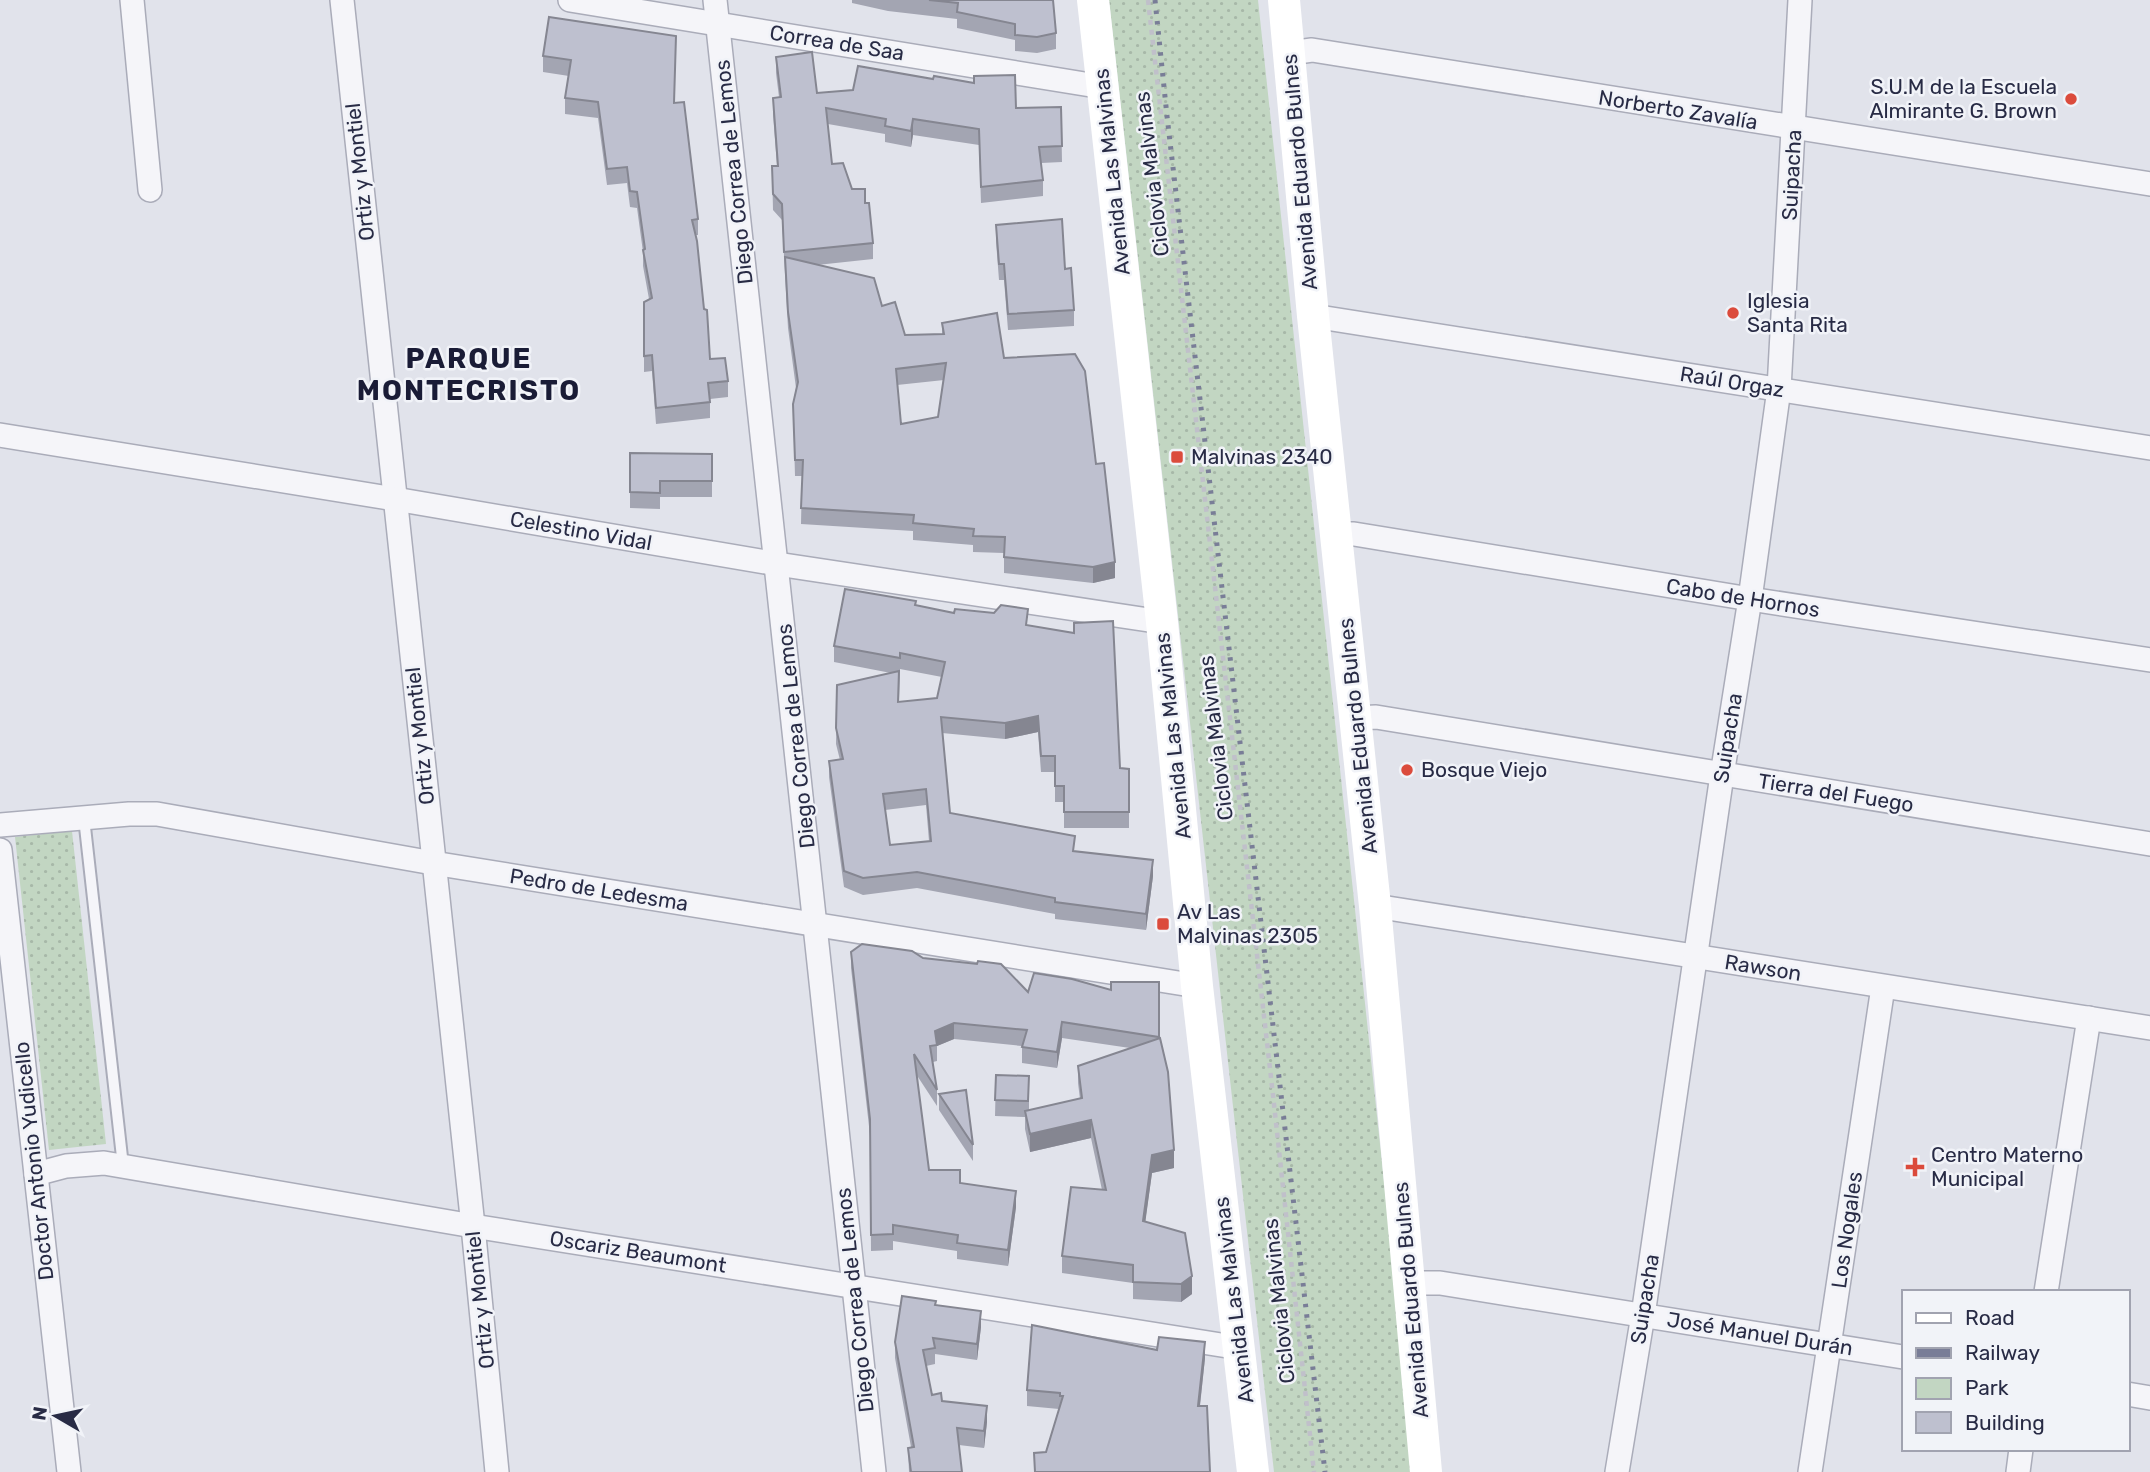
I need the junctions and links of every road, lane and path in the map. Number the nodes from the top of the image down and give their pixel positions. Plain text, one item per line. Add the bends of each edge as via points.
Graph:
1 (132, 0) edge
2 (342, 0) edge
3 (570, 0) edge
4 (715, 0) edge
5 (1093, 0) edge
6 (1148, 0) edge
7 (1284, 0) edge
8 (1800, 0) edge
9 (718, 23) junction
10 (1290, 53) junction
11 (1103, 87) junction
12 (1794, 129) junction
13 (2150, 184) edge
14 (150, 190) dead end
15 (1313, 316) junction
16 (1779, 390) junction
17 (0, 435) edge
18 (2150, 448) edge
19 (396, 499) junction
20 (1337, 534) junction
21 (777, 564) junction
22 (1751, 599) junction
23 (1162, 622) junction
24 (2150, 660) edge
25 (1355, 718) junction
26 (1722, 775) junction
27 (84, 818) junction
28 (0, 825) edge
29 (2150, 844) edge
30 (0, 850) edge
31 (433, 863) junction
32 (1375, 906) junction
33 (817, 926) junction
34 (1696, 957) junction
35 (1197, 985) junction
36 (1883, 987) junction
37 (2088, 1018) junction
38 (2150, 1028) edge
39 (123, 1166) junction
40 (36, 1174) junction
41 (473, 1226) junction
42 (1409, 1283) junction
43 (852, 1285) junction
44 (2046, 1290) edge
45 (1643, 1315) junction
46 (1830, 1346) junction
47 (1240, 1348) junction
48 (1902, 1357) edge
49 (2129, 1394) edge
50 (2150, 1398) edge
51 (2021, 1451) edge
52 (69, 1472) edge
53 (497, 1472) edge
54 (874, 1472) edge
55 (1253, 1472) edge
56 (1314, 1472) edge
57 (1426, 1472) edge
58 (1617, 1472) edge
59 (1810, 1472) edge
60 (2018, 1472) edge

1 - 14 street
2 - 19 street, Ortiz y Montiel
3 - 9 street, Correa de Saa
4 - 9 street, Diego Correa de Lemos
5 - 11 main road, Avenida Las Malvinas
6 - 56 path, Ciclovia Malvinas
7 - 10 main road, Avenida Eduardo Bulnes
8 - 12 street, Suipacha
9 - 11 street, Correa de Saa
9 - 21 street, Diego Correa de Lemos
10 - 12 street, Norberto Zavalía via 1312,50
10 - 15 main road, Avenida Eduardo Bulnes
11 - 23 main road, Avenida Las Malvinas
12 - 13 street, Norberto Zavalía
12 - 16 street, Suipacha
15 - 16 street, Raúl Orgaz
15 - 20 main road, Avenida Eduardo Bulnes
16 - 18 street, Raúl Orgaz
16 - 22 street, Suipacha
17 - 19 street, Celestino Vidal
19 - 21 street, Celestino Vidal
19 - 31 street, Ortiz y Montiel
20 - 22 street, Cabo de Hornos
20 - 25 main road, Avenida Eduardo Bulnes
21 - 23 street, Celestino Vidal
21 - 33 street, Diego Correa de Lemos
22 - 24 street, Cabo de Hornos
22 - 26 street, Suipacha
23 - 35 main road, Avenida Las Malvinas
25 - 26 street, Tierra del Fuego via 1376,717
25 - 32 main road, Avenida Eduardo Bulnes
26 - 29 street, Tierra del Fuego
26 - 34 street, Suipacha
27 - 28 street, Pedro de Ledesma
27 - 31 street, Pedro de Ledesma via 157,814
27 - 39 lane
30 - 40 street, Doctor Antonio Yudicello
31 - 33 street, Pedro de Ledesma
31 - 41 street, Ortiz y Montiel
32 - 34 street, Rawson
32 - 42 main road, Avenida Eduardo Bulnes
33 - 35 street, Pedro de Ledesma
33 - 43 street, Diego Correa de Lemos
34 - 36 street, Rawson
34 - 45 street, Suipacha
35 - 47 main road, Avenida Las Malvinas
36 - 37 street, Rawson
36 - 46 street, Los Nogales
37 - 38 street, Rawson
37 - 44 street
39 - 40 street, Oscariz Beaumont via 78,1164
39 - 41 street, Oscariz Beaumont
40 - 52 street, Doctor Antonio Yudicello
41 - 43 street, Oscariz Beaumont
41 - 53 street, Ortiz y Montiel
42 - 45 street, José Manuel Durán via 1440,1283
42 - 57 main road, Avenida Eduardo Bulnes
43 - 47 street, Oscariz Beaumont
43 - 54 street, Diego Correa de Lemos
45 - 46 street, José Manuel Durán
45 - 58 street, Suipacha
46 - 48 street, José Manuel Durán
46 - 59 street, Los Nogales
47 - 55 main road, Avenida Las Malvinas
49 - 50 street
51 - 60 street

